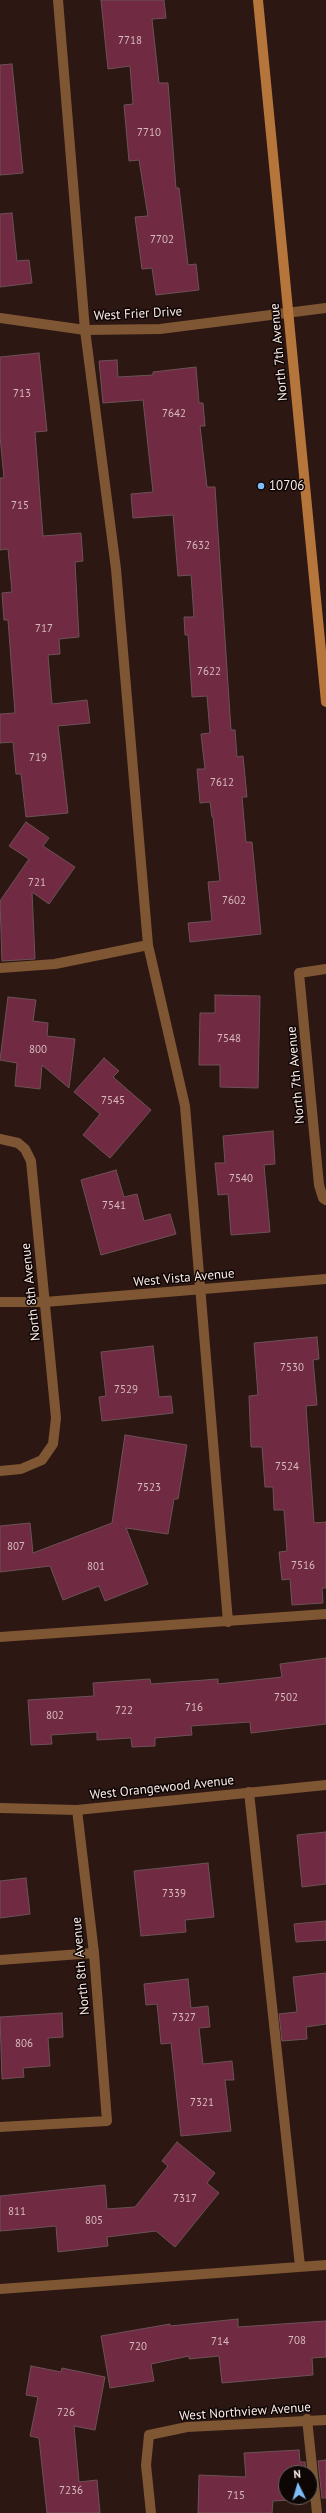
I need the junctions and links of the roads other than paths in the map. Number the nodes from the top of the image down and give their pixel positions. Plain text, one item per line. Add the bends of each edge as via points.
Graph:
1 (58, 0) edge
2 (258, 0) edge
3 (326, 308) edge
4 (289, 312) junction
5 (0, 318) edge
6 (85, 330) junction
7 (326, 702) edge
8 (148, 945) junction
9 (0, 968) edge
10 (326, 969) edge
11 (0, 1139) edge
12 (326, 1200) edge
13 (326, 1279) edge
14 (200, 1290) junction
15 (0, 1302) edge
16 (45, 1302) junction
17 (0, 1471) edge
18 (326, 1614) edge
19 (228, 1622) junction
20 (0, 1637) edge
21 (326, 1785) edge
22 (249, 1792) junction
23 (0, 1808) edge
24 (77, 1810) junction
25 (94, 1953) junction
26 (0, 1960) edge
27 (0, 2127) edge
28 (326, 2265) edge
29 (300, 2266) junction
30 (0, 2289) edge
31 (307, 2419) junction
32 (326, 2420) edge
33 (151, 2513) edge
34 (317, 2513) edge

1 - 6 street
2 - 4 main road, North 7th Avenue
3 - 4 street, West Frier Drive
4 - 6 street, West Frier Drive via 160,329
4 - 7 main road, North 7th Avenue
5 - 6 street, West Frier Drive
6 - 8 street via 116,569
8 - 9 street via 56,964
8 - 14 street via 185,1106
10 - 12 street, North 7th Avenue via 299,973 319,1185
11 - 16 street, North 8th Avenue via 18,1142 25,1148 31,1161
13 - 14 street, West Vista Avenue
14 - 16 street, West Vista Avenue
14 - 19 street
15 - 16 street, West Vista Avenue
16 - 17 street, North 8th Avenue via 56,1418 53,1444 42,1460 21,1469
18 - 19 street
19 - 20 street
21 - 22 street, West Orangewood Avenue
22 - 24 street, West Orangewood Avenue
22 - 29 street
23 - 24 street, West Orangewood Avenue
24 - 25 street, North 8th Avenue
25 - 26 street
25 - 27 street, North 8th Avenue via 107,2121
28 - 29 street
29 - 30 street
31 - 32 street, West Northview Avenue
31 - 33 street, West Northview Avenue via 187,2427 150,2435 146,2465
31 - 34 street

